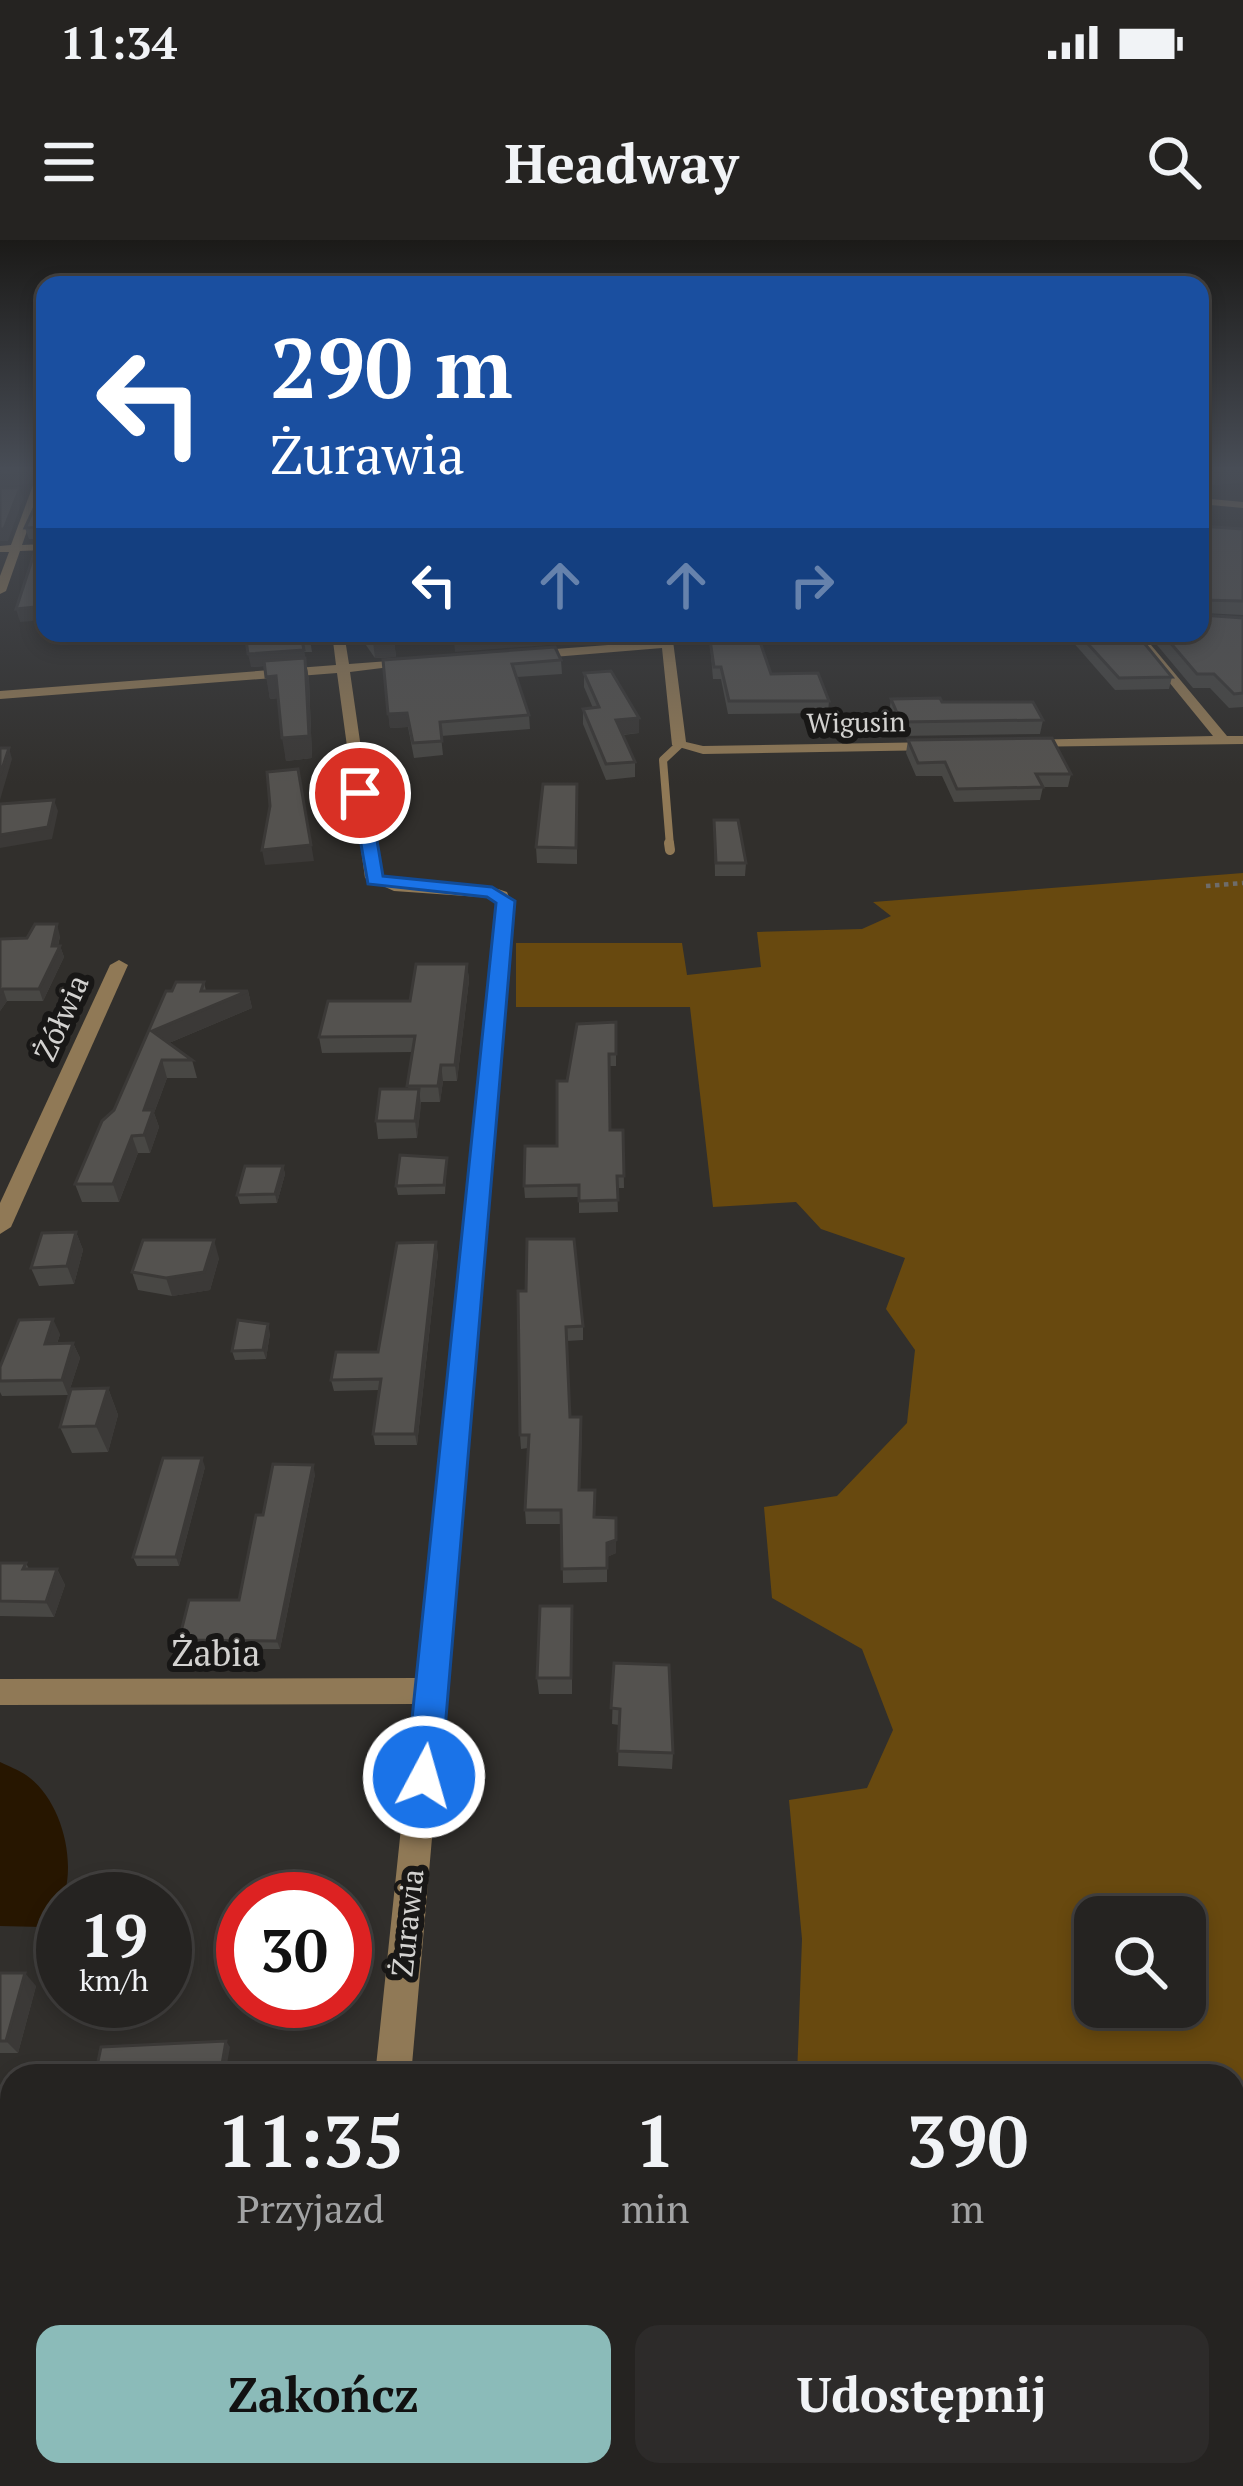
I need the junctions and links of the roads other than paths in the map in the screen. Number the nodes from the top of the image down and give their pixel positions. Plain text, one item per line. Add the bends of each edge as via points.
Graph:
1 (340, 642) edge
2 (639, 642) edge
3 (667, 642) edge
4 (1142, 642) edge
5 (506, 656) edge
6 (436, 662) edge
7 (344, 669) junction
8 (0, 695) edge
9 (1223, 740) junction
10 (1243, 740) edge
11 (1010, 744) edge
12 (963, 745) edge
13 (682, 747) junction
14 (670, 850) dead end
15 (119, 965) dead end
16 (0, 1227) edge
17 (432, 1691) junction
18 (0, 1693) edge
19 (394, 2064) edge

1 - 7 street
2 - 5 street
3 - 13 street
4 - 9 street
6 - 7 street
7 - 8 street
7 - 17 street, Żurawia via 371,875 384,884 501,895 506,909
9 - 10 street
9 - 11 street
12 - 13 street, Wigusin
13 - 14 lane via 663,760
15 - 16 street, Żółwia
17 - 18 street, Żabia
17 - 19 street, Żurawia

